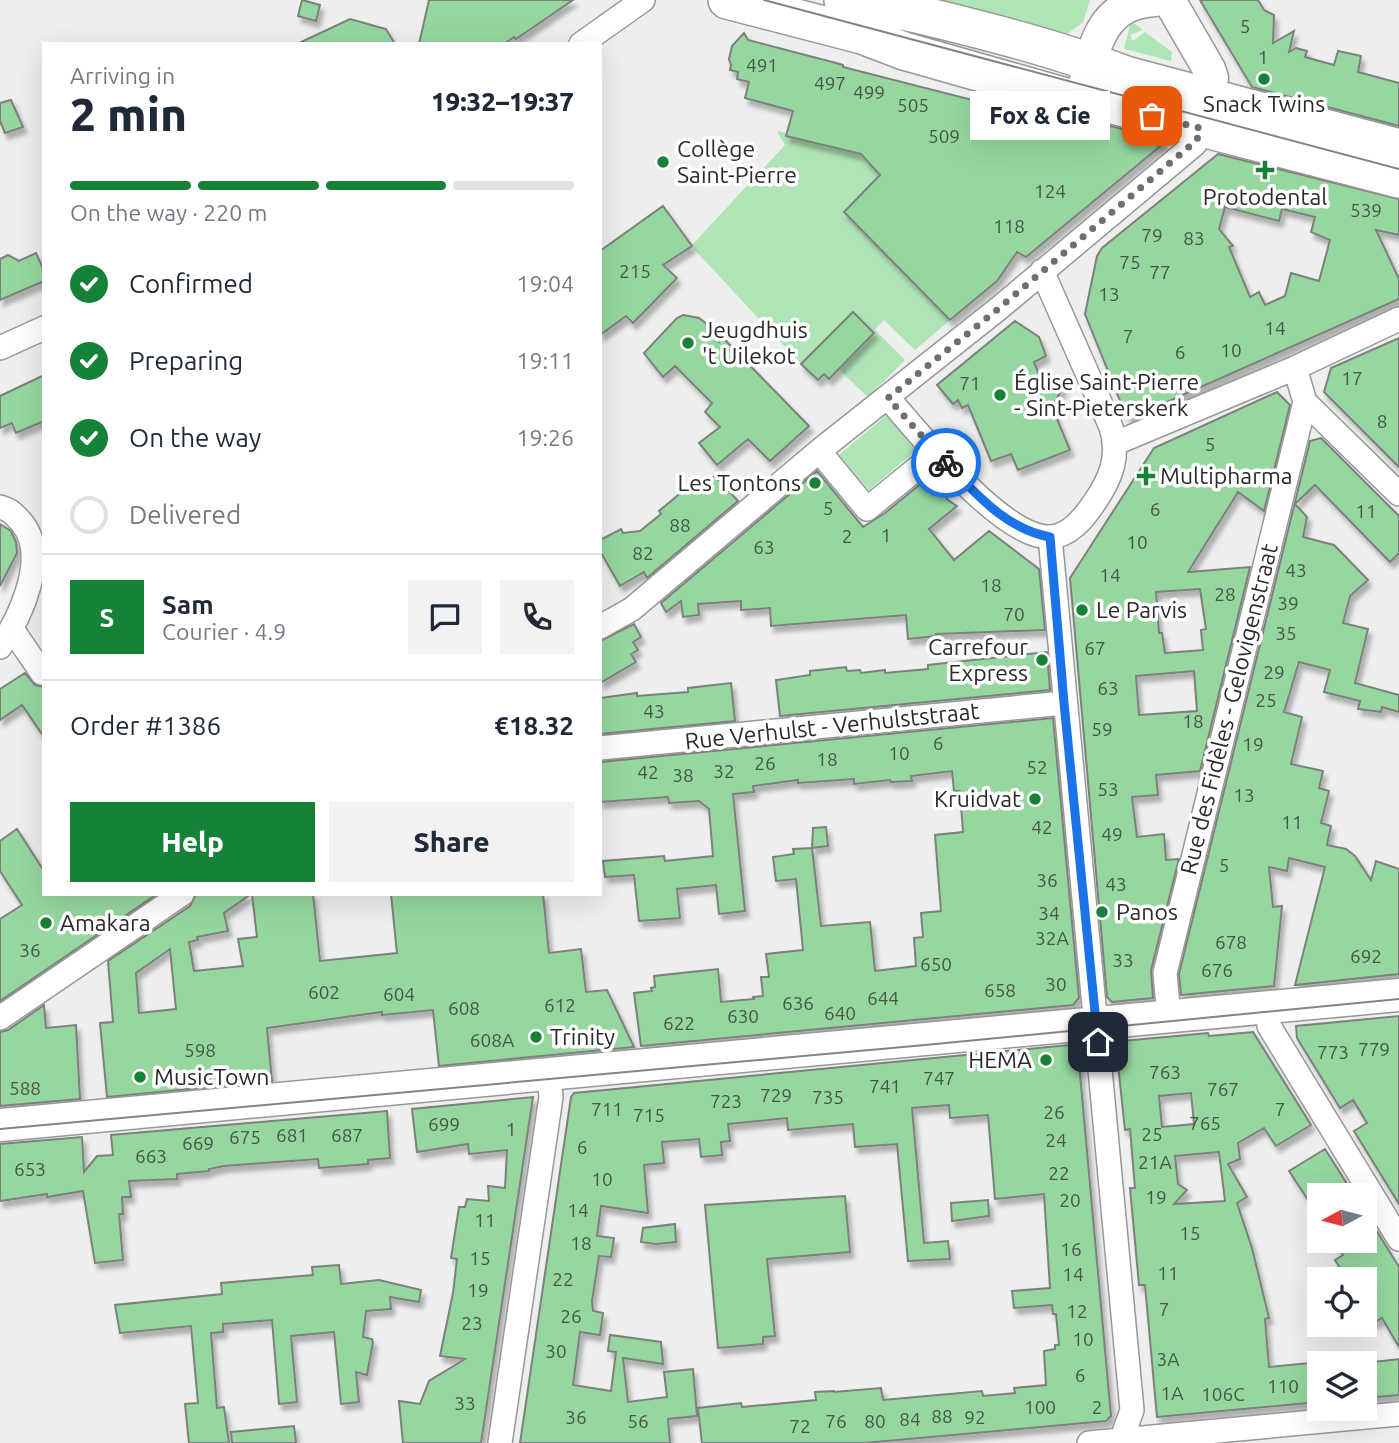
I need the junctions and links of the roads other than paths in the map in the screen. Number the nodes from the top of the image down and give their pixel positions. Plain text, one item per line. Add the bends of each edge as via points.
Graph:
1 (643, 0) edge
2 (727, 0) edge
3 (1155, 0) edge
4 (1169, 0) edge
5 (861, 10) edge
6 (1105, 13) edge
7 (584, 42) edge
8 (1091, 61) junction
9 (1082, 97) junction
10 (1203, 113) junction
11 (1399, 148) edge
12 (1399, 179) edge
13 (1042, 271) junction
14 (1399, 320) edge
15 (42, 329) edge
16 (0, 348) edge
17 (1295, 368) junction
18 (888, 398) junction
19 (1305, 402) junction
20 (1116, 443) junction
21 (819, 451) junction
22 (936, 453) junction
23 (1399, 494) edge
24 (0, 507) edge
25 (1050, 537) junction
26 (602, 627) edge
27 (6, 638) edge
28 (42, 673) dead end
29 (1064, 703) junction
30 (602, 748) edge
31 (179, 896) edge
32 (1399, 995) edge
33 (1267, 1008) junction
34 (1168, 1017) junction
35 (0, 1018) edge
36 (1096, 1024) junction
37 (550, 1075) junction
38 (0, 1125) edge
39 (1399, 1239) edge
40 (1132, 1410) junction
41 (1399, 1414) edge
42 (1150, 1437) junction
43 (1215, 1437) edge
44 (1121, 1441) junction
45 (500, 1443) edge
46 (1089, 1443) edge

1 - 7 street
2 - 5 main road
3 - 6 main road via 1137,1
4 - 10 main road via 1212,78
5 - 8 main road via 915,13
5 - 9 main road via 904,51 1066,97
6 - 8 main road
8 - 9 main road
8 - 10 main road
9 - 10 main road
10 - 11 main road
10 - 12 main road
10 - 13 street via 1195,144
13 - 18 street
13 - 20 street
14 - 17 street
15 - 16 street
17 - 19 street
17 - 20 street
18 - 21 street
18 - 22 street
19 - 23 street
19 - 34 street, Rue des Fidèles - Gelovigenstraat via 1165,973
20 - 25 street via 1114,466 1104,490 1070,530
21 - 22 street via 867,509
21 - 26 street via 641,602
22 - 25 street via 1012,523 1031,534
24 - 27 street via 11,510 26,529 34,554 29,589
25 - 29 street
27 - 28 street
29 - 30 street, Rue Verhulst - Verhulststraat
29 - 36 street
31 - 35 street
32 - 33 main road
33 - 34 main road
33 - 39 street via 1269,1026
34 - 36 main road
36 - 37 main road
36 - 40 street
37 - 38 main road
37 - 45 street via 551,1097
40 - 42 street
40 - 44 street
41 - 43 street
42 - 43 street
42 - 44 street
44 - 46 street

